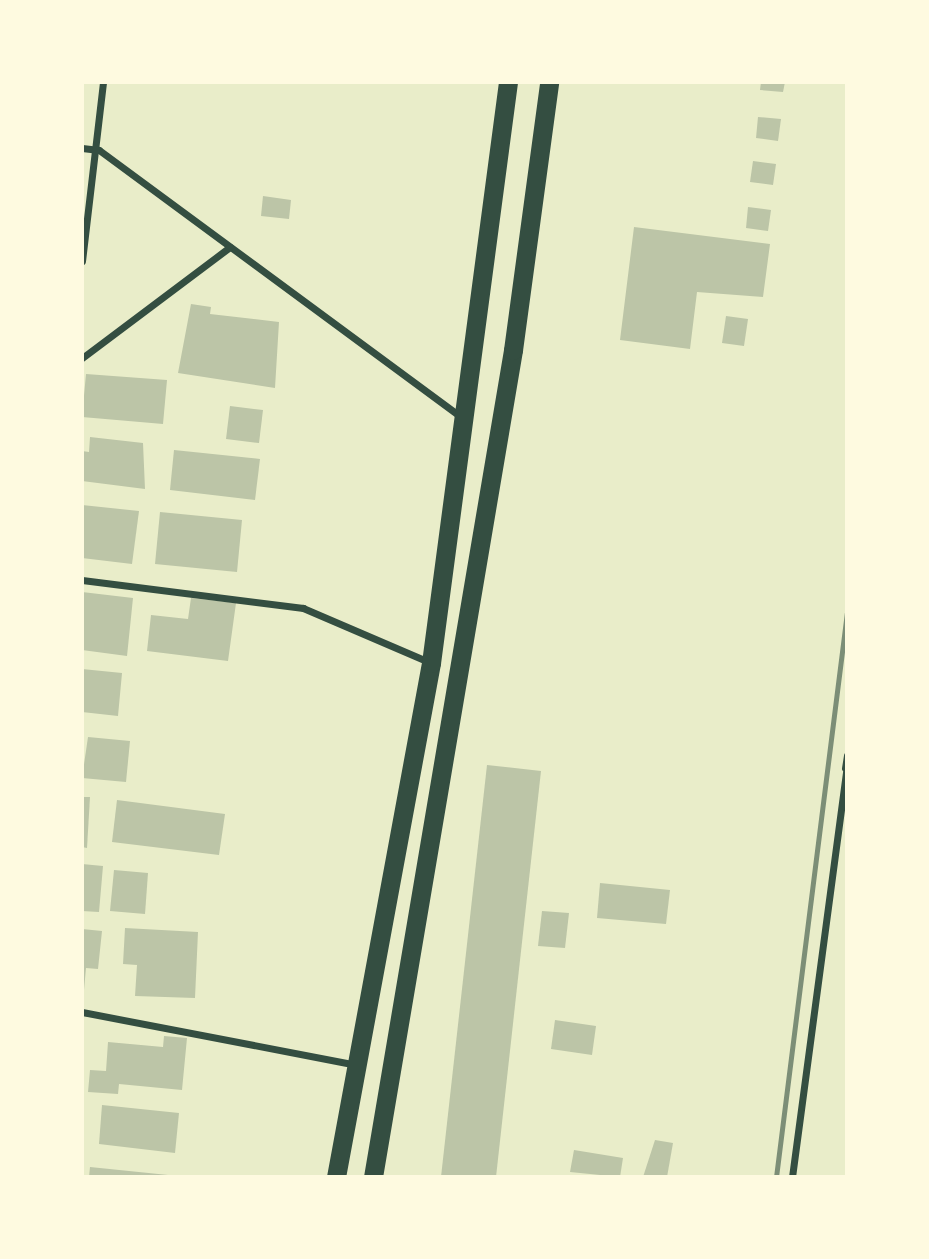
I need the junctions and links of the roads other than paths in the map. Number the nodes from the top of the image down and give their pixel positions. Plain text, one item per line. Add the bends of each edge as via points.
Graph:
1 (103, 82) edge
2 (549, 82) edge
3 (507, 86) edge
4 (82, 148) edge
5 (99, 150) junction
6 (230, 247) junction
7 (82, 261) edge
8 (82, 358) edge
9 (467, 421) junction
10 (82, 580) edge
11 (431, 663) junction
12 (847, 755) edge
13 (846, 768) edge
14 (82, 1012) edge
15 (357, 1065) junction
16 (336, 1177) edge
17 (373, 1177) edge
18 (792, 1177) edge

1 - 5 street
2 - 17 highway via 495,460
3 - 9 highway
4 - 5 street
5 - 6 street
5 - 7 street
6 - 8 street
6 - 9 street
9 - 11 highway
10 - 11 street via 303,608
11 - 15 highway
12 - 13 street
13 - 18 street
14 - 15 street
15 - 16 highway

